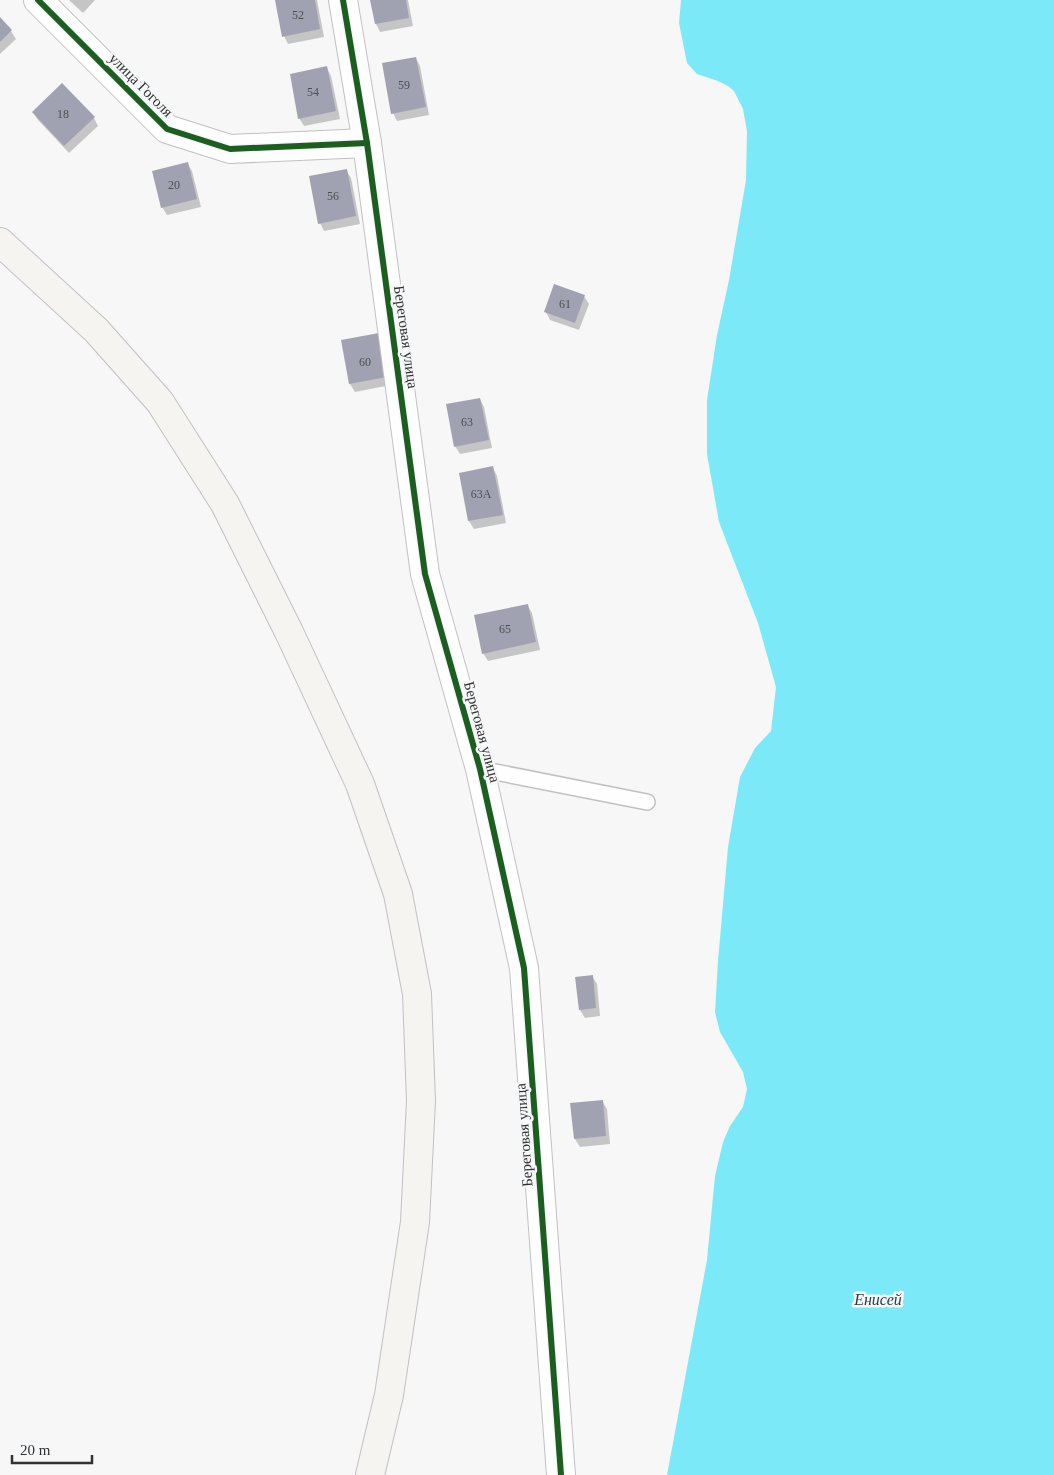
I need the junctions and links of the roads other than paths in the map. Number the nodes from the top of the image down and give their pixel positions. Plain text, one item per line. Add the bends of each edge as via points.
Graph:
1 (38, 0) edge
2 (343, 0) edge
3 (367, 143) junction
4 (0, 242) edge
5 (480, 769) junction
6 (648, 802) dead end
7 (370, 1475) edge
8 (561, 1475) edge

1 - 3 street, улица Гоголя via 167,129 230,149
2 - 3 street, Береговая улица
3 - 5 street, Береговая улица via 426,574
4 - 7 main road via 96,330 160,402 224,504 289,632 360,784 398,894 417,994 421,1101 415,1222 389,1395
5 - 6 lane
5 - 8 street, Береговая улица via 524,968

